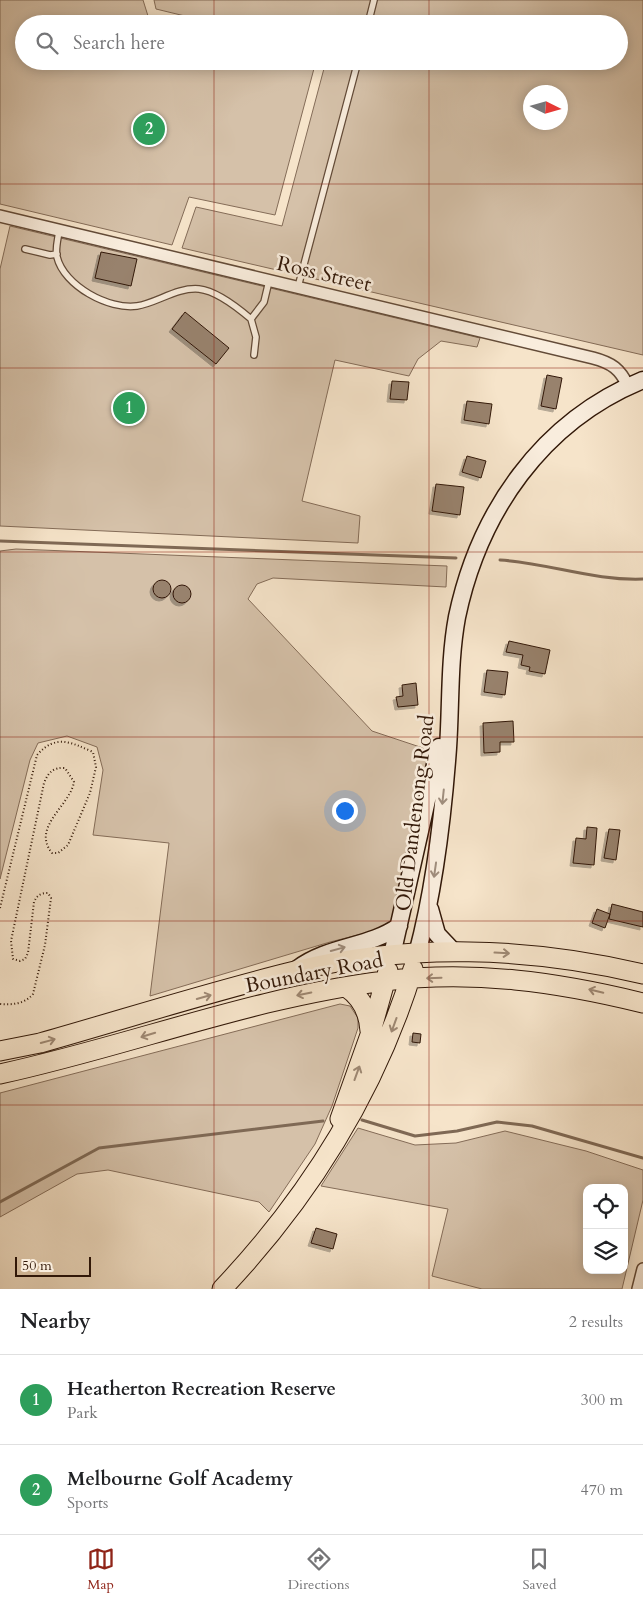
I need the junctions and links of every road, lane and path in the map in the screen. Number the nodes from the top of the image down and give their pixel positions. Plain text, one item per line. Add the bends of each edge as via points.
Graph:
1 (374, 0) edge
2 (370, 15) edge
3 (356, 70) edge
4 (0, 216) edge
5 (59, 231) junction
6 (24, 249) dead end
7 (57, 254) junction
8 (269, 281) junction
9 (298, 287) junction
10 (251, 319) junction
11 (254, 355) dead end
12 (636, 383) edge
13 (451, 696) junction
14 (429, 902) junction
15 (0, 908) edge
16 (399, 926) junction
17 (454, 952) junction
18 (417, 954) junction
19 (392, 956) junction
20 (295, 971) junction
21 (643, 974) edge
22 (409, 979) junction
23 (386, 981) junction
24 (346, 987) junction
25 (643, 1003) edge
26 (0, 1004) edge
27 (370, 1035) junction
28 (0, 1051) edge
29 (0, 1074) edge
30 (326, 1155) junction
31 (643, 1269) edge
32 (222, 1289) edge
33 (638, 1289) edge

1 - 2 lane
3 - 9 lane
4 - 5 street, Ross Street
5 - 7 lane
5 - 8 street, Ross Street
6 - 7 lane
7 - 10 lane via 61,266 77,285 112,304 137,306 186,290 200,289 221,297
8 - 9 street, Ross Street
8 - 10 lane via 264,302
9 - 12 street, Ross Street via 610,363
10 - 11 lane via 256,337
12 - 13 main road, Old Dandenong Road via 581,413 557,432 534,456 508,493 479,548 466,585 452,654
13 -> 14 main road, Old Dandenong Road via 445,783
13 - 16 main road, Old Dandenong Road
14 - 17 main road via 437,934
14 - 18 main road, Old Dandenong Road
15 - 26 path via 37,755 54,742 76,744 93,752 96,767 90,793 68,845 58,853 52,853 48,847 47,832 54,816 73,791 74,782 64,768 58,767 48,774 44,783 11,940 13,959 25,959 28,953 34,902 43,893 51,898 45,945 33,994 21,1003
16 - 19 main road, Old Dandenong Road
20 -> 16 main road via 321,954 381,936
17 - 18 main road, Boundary Road
17 -> 21 main road, Boundary Road via 562,958
18 - 19 main road, Boundary Road
18 - 22 main road, Old Dandenong Road
19 - 20 main road, Boundary Road
19 - 23 main road, Old Dandenong Road
28 -> 20 main road, Boundary Road via 40,1043
22 - 23 main road, Boundary Road
25 -> 22 main road, Boundary Road via 586,989 521,979
22 -> 30 main road, Old Dandenong Road via 388,1041 366,1088
23 - 24 main road, Boundary Road
23 - 27 main road, Old Dandenong Road
24 - 27 main road via 362,1003 369,1020
24 -> 29 main road, Boundary Road via 262,1004
30 -> 27 main road, Old Dandenong Road
30 - 32 main road, Old Dandenong Road via 286,1214
31 - 33 street

